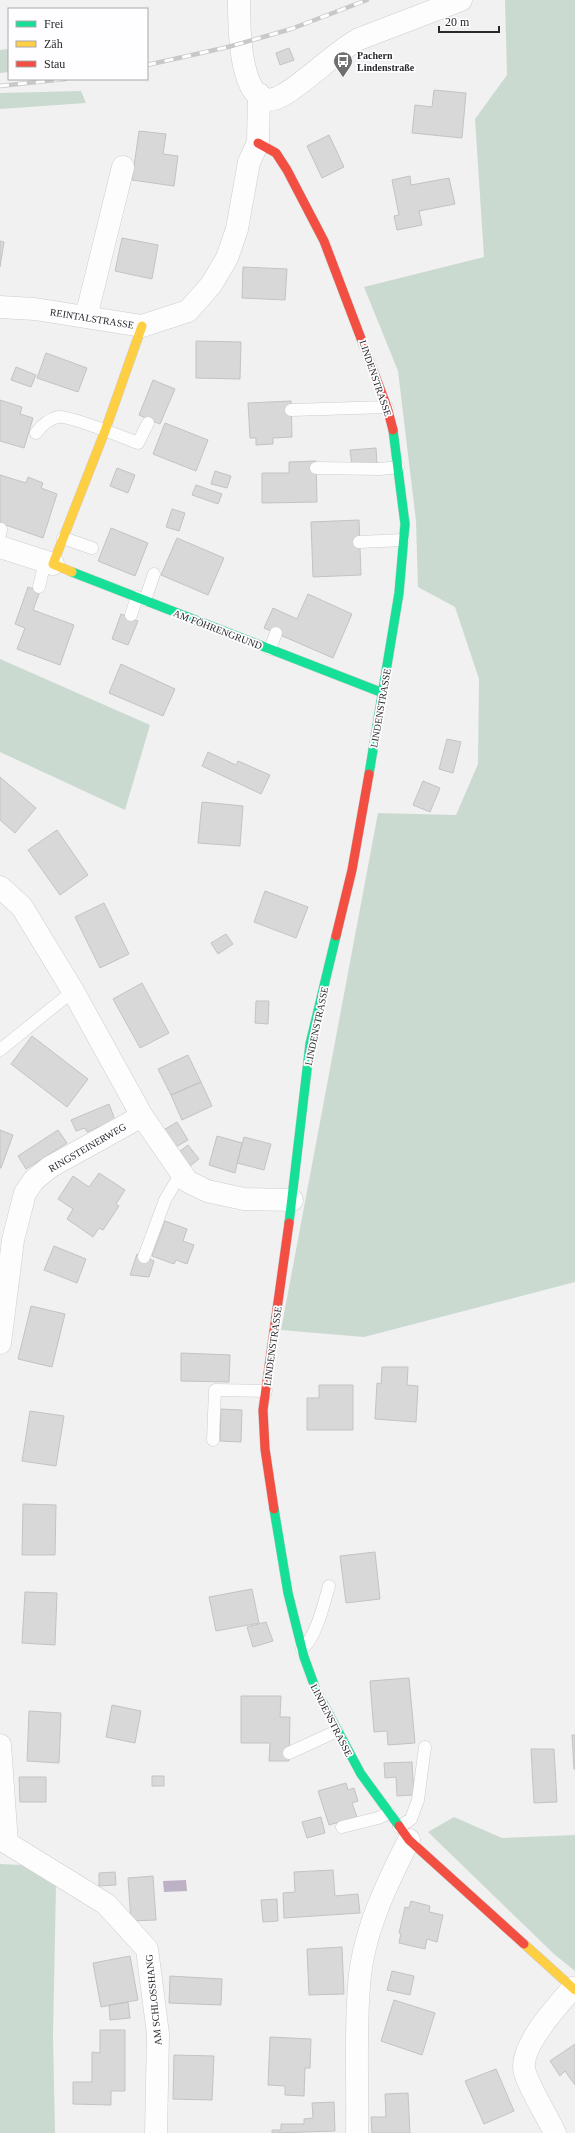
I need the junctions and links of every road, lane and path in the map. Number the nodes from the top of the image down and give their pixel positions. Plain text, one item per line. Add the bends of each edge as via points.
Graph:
1 (239, 0) edge
2 (461, 0) edge
3 (259, 94) junction
4 (258, 143) junction
5 (123, 167) dead end
6 (0, 307) edge
7 (86, 317) junction
8 (142, 326) junction
9 (387, 406) junction
10 (291, 410) dead end
11 (148, 423) dead end
12 (105, 431) junction
13 (36, 433) dead end
14 (398, 467) junction
15 (316, 468) dead end
16 (0, 537) edge
17 (63, 538) junction
18 (404, 540) junction
19 (359, 542) dead end
20 (92, 548) dead end
21 (49, 563) junction
22 (154, 574) dead end
23 (39, 587) dead end
24 (141, 598) junction
25 (131, 615) dead end
26 (276, 633) dead end
27 (270, 649) junction
28 (383, 693) junction
29 (0, 886) edge
30 (73, 991) junction
31 (0, 1050) edge
32 (142, 1116) junction
33 (181, 1173) junction
34 (292, 1200) junction
35 (144, 1257) dead end
36 (0, 1343) edge
37 (266, 1390) junction
38 (213, 1440) dead end
39 (329, 1586) dead end
40 (302, 1649) junction
41 (337, 1731) junction
42 (0, 1745) edge
43 (425, 1747) dead end
44 (289, 1753) dead end
45 (389, 1813) junction
46 (342, 1827) dead end
47 (404, 1833) junction
48 (3, 1843) edge
49 (574, 1989) edge
50 (156, 2133) edge
51 (357, 2133) edge
52 (555, 2133) edge

1 - 3 street via 240,44 244,69 248,81
2 - 3 street via 359,38 282,96 275,99 265,98
3 - 4 street
4 - 8 street, REINTALSTRASSE via 249,162 237,229 227,258 211,285 188,311
4 - 9 street, LINDENSTRASSE via 276,153 288,170 324,241
5 - 7 street
6 - 7 street, REINTALSTRASSE via 35,309
7 - 8 street, REINTALSTRASSE
8 - 12 street
9 - 10 lane
9 - 14 street, LINDENSTRASSE
11 - 12 lane via 138,443
12 - 13 lane via 59,417 41,425
12 - 17 street
14 - 15 lane via 380,470
14 - 18 street, LINDENSTRASSE via 405,524
16 - 21 street, AM FÖHRENGRUND
17 - 20 lane
17 - 21 street
18 - 19 lane
18 - 28 street, LINDENSTRASSE via 399,594
21 - 23 lane
21 - 24 street, AM FÖHRENGRUND
22 - 24 lane
24 - 25 lane
24 - 27 street, AM FÖHRENGRUND
26 - 27 lane
27 - 28 street, AM FÖHRENGRUND
28 - 34 street, LINDENSTRASSE via 352,870 310,1044
29 - 30 street via 22,907
30 - 31 lane
30 - 32 street
32 - 33 street
32 - 36 street, RINGSTEINERWEG via 50,1167 34,1180 25,1193 13,1240
33 - 34 street via 187,1181 207,1191 244,1199
33 - 35 lane via 165,1200
34 - 37 street, LINDENSTRASSE
37 - 38 lane via 215,1390
37 - 40 street, LINDENSTRASSE via 263,1410 265,1449 288,1594
39 - 40 lane via 317,1624 307,1645
40 - 41 street, LINDENSTRASSE via 316,1690
41 - 44 lane
41 - 45 street, LINDENSTRASSE via 360,1774
42 - 48 street
43 - 47 lane via 418,1800
45 - 46 lane
45 - 47 street, LINDENSTRASSE
47 - 49 street, LINDENSTRASSE
47 - 51 street via 393,1870 369,1931 359,1985
48 - 50 street, AM SCHLOSSHANG via 106,1904 147,1949 158,2034
49 - 52 street via 556,2008 527,2047 524,2072

